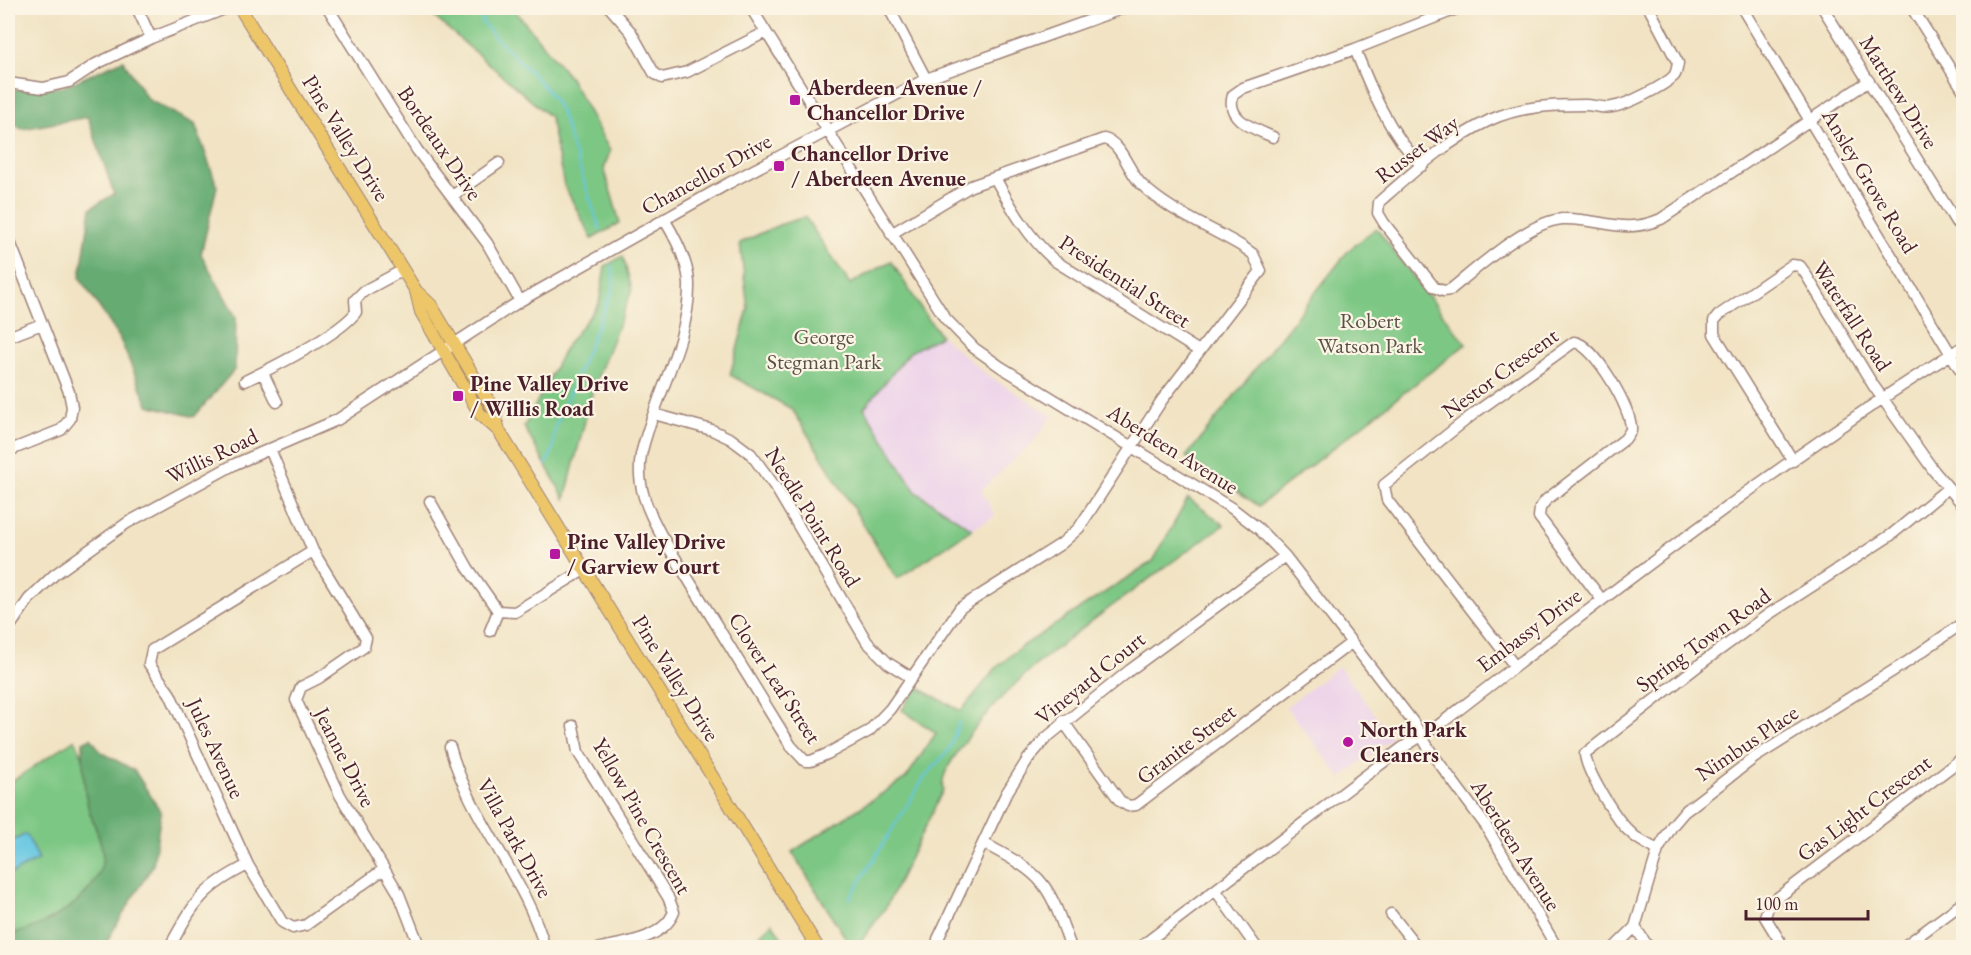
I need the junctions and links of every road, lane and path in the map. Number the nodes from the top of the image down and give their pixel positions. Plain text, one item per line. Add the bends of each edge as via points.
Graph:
1 (137, 8) edge
2 (227, 8) edge
3 (240, 8) edge
4 (328, 8) edge
5 (610, 8) edge
6 (751, 8) edge
7 (889, 8) edge
8 (1124, 8) edge
9 (1458, 8) edge
10 (1649, 8) edge
11 (1742, 8) edge
12 (1823, 8) edge
13 (1912, 8) edge
14 (766, 32) junction
15 (151, 38) junction
16 (1355, 49) junction
17 (926, 79) junction
18 (1869, 81) junction
19 (8, 83) edge
20 (1964, 91) edge
21 (1809, 119) junction
22 (827, 130) junction
23 (1273, 137) dead end
24 (499, 163) dead end
25 (1422, 166) junction
26 (995, 178) junction
27 (453, 196) junction
28 (664, 219) junction
29 (1964, 222) edge
30 (891, 234) junction
31 (8, 237) edge
32 (403, 270) junction
33 (520, 301) junction
34 (42, 324) junction
35 (8, 337) edge
36 (447, 346) junction
37 (1964, 346) edge
38 (1199, 351) junction
39 (1951, 354) junction
40 (263, 373) junction
41 (1964, 376) edge
42 (245, 381) dead end
43 (1882, 397) junction
44 (277, 402) dead end
45 (654, 414) junction
46 (1131, 446) junction
47 (270, 449) junction
48 (8, 451) edge
49 (1793, 461) junction
50 (1947, 489) junction
51 (430, 501) dead end
52 (1964, 506) edge
53 (313, 551) junction
54 (1285, 556) junction
55 (584, 570) junction
56 (1602, 600) junction
57 (498, 611) junction
58 (1964, 622) edge
59 (8, 629) edge
60 (490, 631) dead end
61 (1351, 643) junction
62 (1514, 665) junction
63 (912, 678) junction
64 (1063, 721) junction
65 (573, 726) dead end
66 (1421, 736) junction
67 (450, 747) dead end
68 (1964, 757) edge
69 (983, 843) junction
70 (1658, 850) junction
71 (248, 865) junction
72 (384, 869) junction
73 (1216, 891) junction
74 (1964, 902) edge
75 (1391, 914) dead end
76 (1635, 927) junction
77 (938, 939) dead end
78 (169, 948) edge
79 (420, 948) edge
80 (545, 948) edge
81 (600, 948) edge
82 (818, 948) edge
83 (1071, 948) edge
84 (1138, 948) edge
85 (1257, 948) edge
86 (1418, 948) edge
87 (1557, 948) edge
88 (1614, 948) edge
89 (1649, 948) edge
90 (1784, 948) edge
91 (1902, 948) edge

1 - 15 street
2 - 15 street
3 - 32 main road, Pine Valley Drive
4 - 27 street, Bordeaux Drive via 417,150
5 - 14 street via 631,32 654,73 662,78 687,72
6 - 14 street, Aberdeen Avenue
7 - 17 street
8 - 17 street, Chancellor Drive
9 - 16 street
10 - 25 street, Russet Way via 1678,63 1675,75 1665,82 1609,108 1550,105 1512,112 1475,128
11 - 21 street, Ansley Grove Road
12 - 18 street, Matthew Drive
13 - 20 street
14 - 22 street, Aberdeen Avenue
15 - 19 street via 96,64 69,82 43,88
16 - 23 street via 1243,88 1233,95 1232,108 1239,121
16 - 25 street via 1391,127
17 - 22 street, Chancellor Drive
18 - 21 street
18 - 29 street, Matthew Drive via 1956,222
21 - 25 street, Russet Way via 1661,219 1628,228 1574,219 1546,223 1519,237 1450,290 1443,291 1419,270 1378,213 1379,202
21 - 39 street, Ansley Grove Road
22 - 28 street, Chancellor Drive
22 - 30 street, Aberdeen Avenue
24 - 27 street
26 - 30 street via 971,186
26 - 38 street, Presidential Street via 1020,223 1055,261
26 - 38 street, Clover Leaf Street via 1093,142 1111,141 1130,171 1156,197 1253,254 1261,271 1257,279
27 - 33 street, Bordeaux Drive via 487,243
28 - 33 street, Chancellor Drive
28 - 45 street, Clover Leaf Street via 682,254 689,281 682,332
30 - 46 street, Aberdeen Avenue via 935,304 970,344
31 - 34 street
32 - 36 main road, Pine Valley Drive via 416,291 420,312
32 - 40 street via 364,291 355,300 353,317
33 - 36 street, Chancellor Drive
34 - 35 street
34 - 48 street via 69,392 70,419 61,430
36 - 47 street, Willis Road via 337,420
36 - 55 main road, Pine Valley Drive via 494,410 499,431
37 - 39 street, Embassy Drive
38 - 46 street, Clover Leaf Street
39 - 41 street, Ansley Grove Road
39 - 43 street, Embassy Drive
40 - 42 street
40 - 44 street
43 - 49 street, Embassy Drive
43 - 49 street, Waterfall Road via 1800,266 1792,265 1780,272 1719,315 1713,334
43 - 50 street
45 - 63 street, Needle Point Road via 712,430 751,454 776,488 867,642 888,663
45 - 63 street, Clover Leaf Street via 640,465 647,510 799,756 811,761 869,731 891,709
46 - 54 street, Aberdeen Avenue via 1233,509
46 - 63 street, Clover Leaf Street via 1079,528 1061,544 960,608
47 - 53 street, Jeanne Drive
47 - 59 street, Willis Road via 196,484 128,523 49,579
49 - 56 street, Embassy Drive
50 - 52 street
50 - 70 street, Spring Town Road via 1892,535 1769,614 1585,754 1594,778 1622,823
51 - 57 street
53 - 71 street, Jules Avenue via 152,650 148,658 170,694
53 - 72 street, Jeanne Drive via 366,642 320,678 301,687 296,700 340,795
54 - 61 street, Aberdeen Avenue
54 - 64 street, Vineyard Court
55 - 57 street via 515,612
55 - 82 main road, Pine Valley Drive
56 - 62 street, Embassy Drive
56 - 62 street, Nestor Crescent via 1539,517 1546,500 1625,439 1631,430 1628,413 1597,360 1586,346 1574,342 1476,412 1384,485 1387,500
57 - 60 street
58 - 70 street, Nimbus Place via 1907,663 1754,758 1700,799 1672,826
61 - 64 street, Granite Street via 1136,804 1128,806 1120,801
61 - 66 street, Aberdeen Avenue
62 - 66 street, Embassy Drive
64 - 69 street, Vineyard Court via 1019,771
65 - 81 street, Yellow Pine Crescent via 578,752 674,912 667,925 652,934
66 - 73 street, Embassy Drive
66 - 87 street, Aberdeen Avenue via 1486,826
67 - 80 street, Villa Park Drive via 457,772 487,834 533,908
68 - 90 street, Gas Light Crescent via 1768,907 1765,917
69 - 77 street, Vineyard Court
69 - 83 street via 1026,866 1044,884
70 - 76 street, Nimbus Place
71 - 72 street, Jules Avenue via 282,922 293,928 306,926
71 - 78 street via 202,894
72 - 79 street, Jeanne Drive via 399,894
73 - 84 street, Embassy Drive
73 - 85 street
74 - 91 street
75 - 86 street
76 - 88 street, Nimbus Place
76 - 89 street

